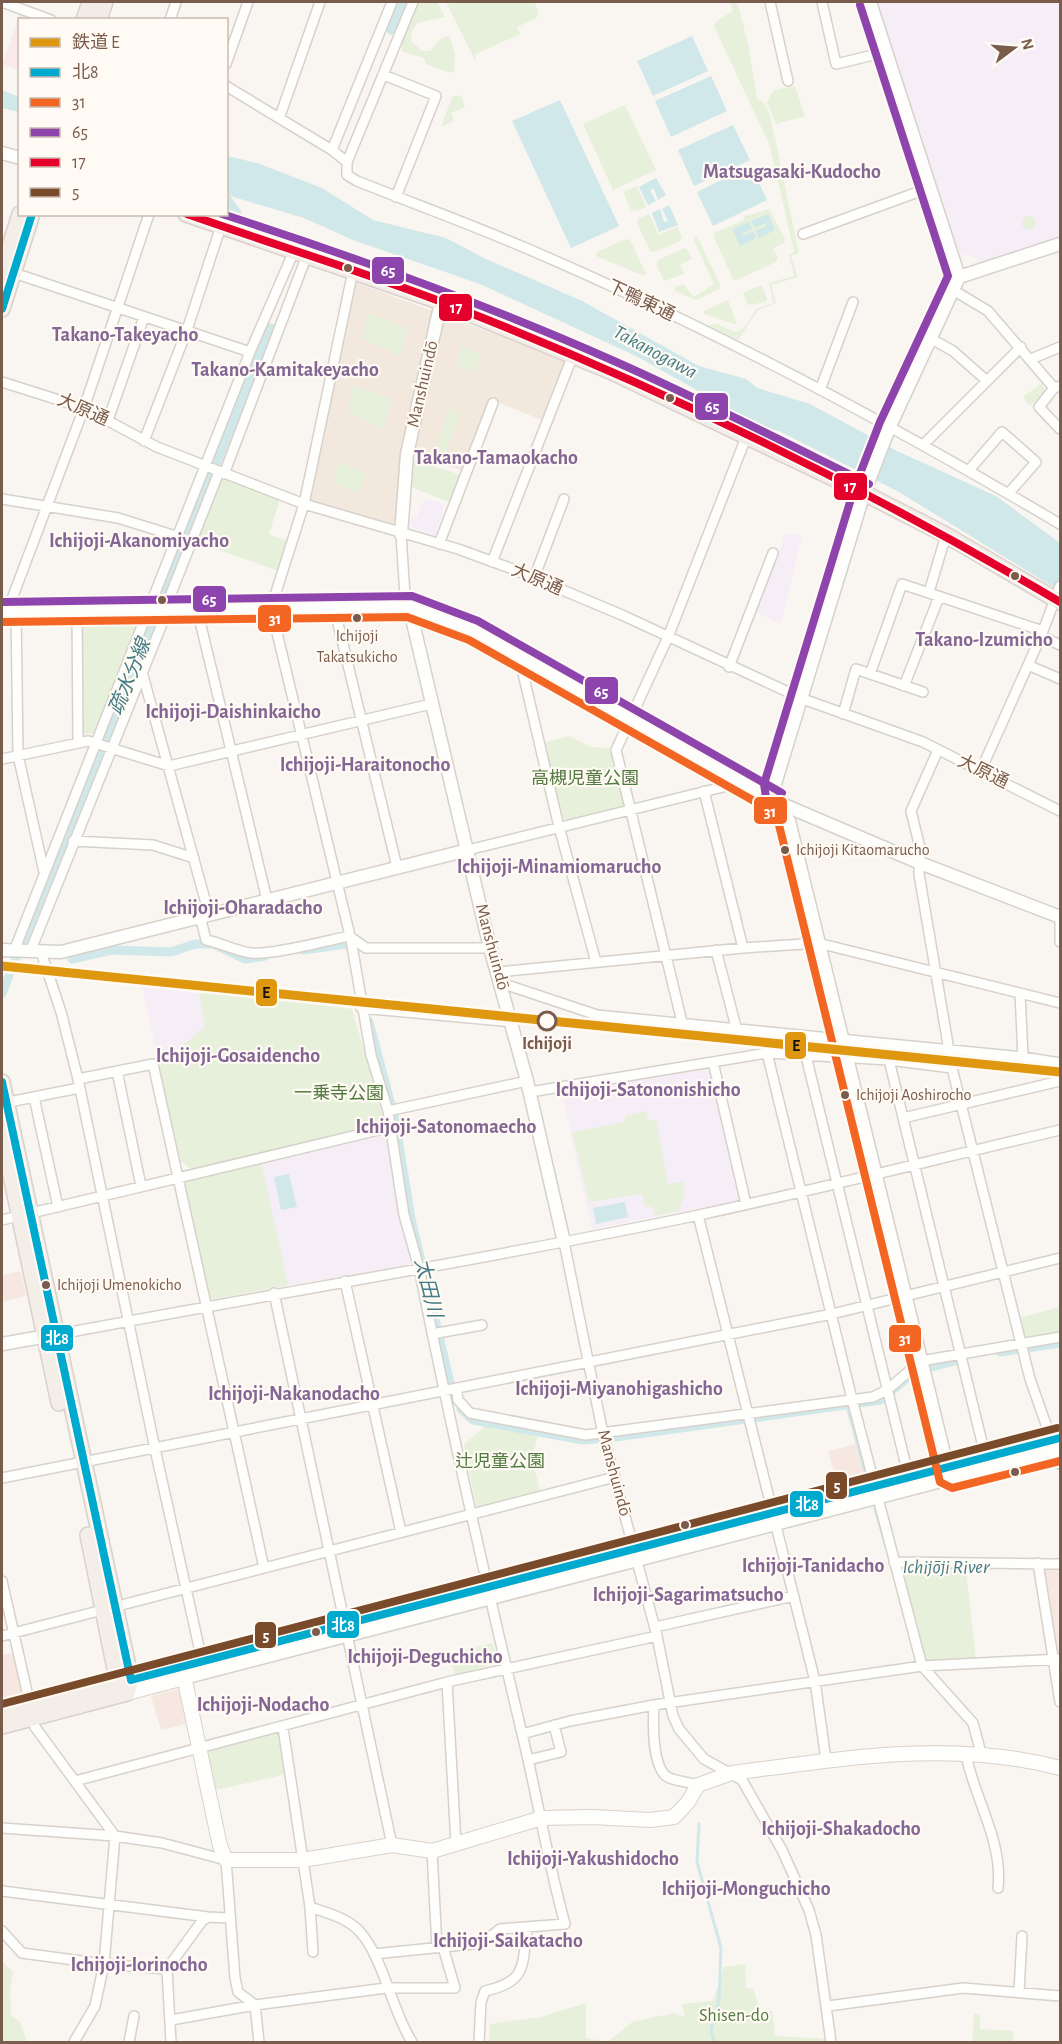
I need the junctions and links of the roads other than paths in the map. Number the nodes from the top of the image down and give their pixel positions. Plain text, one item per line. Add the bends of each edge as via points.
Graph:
1 (2, 2) edge
2 (90, 2) edge
3 (105, 2) edge
4 (176, 2) edge
5 (248, 2) edge
6 (320, 2) edge
7 (392, 2) edge
8 (413, 2) edge
9 (770, 2) edge
10 (822, 2) edge
11 (870, 2) edge
12 (14, 4) edge
13 (46, 18) edge
14 (85, 18) edge
15 (100, 18) edge
16 (171, 18) edge
17 (886, 52) junction
18 (228, 58) edge
19 (384, 75) junction
20 (788, 81) dead end
21 (228, 87) edge
22 (280, 116) junction
23 (332, 150) junction
24 (2, 153) edge
25 (18, 157) edge
26 (347, 162) junction
27 (930, 188) junction
28 (396, 197) junction
29 (19, 216) edge
30 (32, 216) edge
31 (148, 216) edge
32 (192, 216) edge
33 (221, 226) junction
34 (803, 234) dead end
35 (1060, 244) edge
36 (301, 253) junction
37 (5, 269) edge
38 (353, 271) junction
39 (959, 277) junction
40 (953, 290) junction
41 (441, 302) junction
42 (853, 302) dead end
43 (2, 309) edge
44 (117, 309) junction
45 (144, 317) junction
46 (187, 330) junction
47 (930, 339) junction
48 (1021, 347) junction
49 (1060, 347) edge
50 (250, 352) junction
51 (573, 355) junction
52 (1031, 359) junction
53 (2, 381) edge
54 (987, 381) junction
55 (1057, 387) edge
56 (820, 390) junction
57 (493, 403) dead end
58 (84, 408) junction
59 (108, 420) junction
60 (1060, 429) edge
61 (889, 430) junction
62 (747, 435) junction
63 (144, 441) junction
64 (924, 444) junction
65 (970, 469) junction
66 (215, 470) junction
67 (866, 488) junction
68 (1010, 493) junction
69 (2, 499) edge
70 (564, 499) dead end
71 (304, 504) junction
72 (47, 507) junction
73 (1060, 524) edge
74 (401, 534) junction
75 (946, 535) junction
76 (179, 537) junction
77 (439, 544) junction
78 (773, 553) dead end
79 (492, 562) junction
80 (534, 578) junction
81 (929, 592) junction
82 (1058, 594) edge
83 (939, 597) junction
84 (409, 606) junction
85 (334, 607) junction
86 (271, 608) junction
87 (160, 609) junction
88 (196, 609) junction
89 (77, 610) junction
90 (8, 612) edge
91 (1042, 633) junction
92 (668, 637) junction
93 (1060, 645) edge
94 (524, 659) junction
95 (1028, 665) junction
96 (729, 667) junction
97 (142, 672) junction
98 (870, 674) junction
99 (1060, 680) edge
100 (904, 686) junction
101 (923, 692) dead end
102 (803, 699) junction
103 (431, 704) junction
104 (843, 714) junction
105 (629, 719) junction
106 (361, 721) junction
107 (302, 736) junction
108 (98, 742) junction
109 (78, 743) junction
110 (111, 747) junction
111 (938, 750) junction
112 (231, 752) junction
113 (18, 755) junction
114 (2, 759) edge
115 (169, 766) junction
116 (981, 770) junction
117 (731, 778) junction
118 (704, 791) junction
119 (777, 802) junction
120 (1060, 809) edge
121 (631, 810) junction
122 (559, 827) junction
123 (74, 841) junction
124 (468, 850) junction
125 (194, 858) junction
126 (920, 863) junction
127 (397, 867) junction
128 (44, 872) junction
129 (336, 882) junction
130 (267, 900) junction
131 (205, 915) junction
132 (1060, 917) edge
133 (350, 942) junction
134 (1060, 942) edge
135 (818, 943) junction
136 (490, 948) junction
137 (743, 948) junction
138 (716, 950) junction
139 (22, 951) edge
140 (667, 955) junction
141 (596, 962) junction
142 (936, 972) junction
143 (499, 978) junction
144 (1020, 993) junction
145 (1060, 1003) edge
146 (365, 1008) junction
147 (512, 1022) junction
148 (682, 1022) junction
149 (736, 1028) junction
150 (842, 1040) junction
151 (949, 1051) junction
152 (767, 1053) junction
153 (806, 1056) junction
154 (1023, 1057) junction
155 (847, 1059) junction
156 (889, 1060) junction
157 (713, 1062) junction
158 (1060, 1063) edge
159 (952, 1068) junction
160 (117, 1071) junction
161 (1060, 1081) edge
162 (2, 1082) edge
163 (79, 1083) junction
164 (528, 1086) junction
165 (34, 1097) junction
166 (4, 1103) edge
167 (962, 1104) junction
168 (391, 1111) junction
169 (903, 1118) junction
170 (391, 1127) junction
171 (1060, 1130) edge
172 (2, 1133) edge
173 (973, 1150) junction
174 (915, 1165) junction
175 (876, 1175) junction
176 (179, 1177) junction
177 (835, 1185) junction
178 (141, 1186) junction
179 (801, 1193) junction
180 (101, 1196) junction
181 (746, 1204) junction
182 (58, 1207) junction
183 (25, 1214) junction
184 (698, 1215) junction
185 (2, 1220) edge
186 (564, 1242) junction
187 (1060, 1258) edge
188 (423, 1267) junction
189 (1003, 1272) junction
190 (345, 1281) junction
191 (944, 1286) junction
192 (274, 1293) junction
193 (905, 1295) junction
194 (865, 1305) junction
195 (206, 1306) junction
196 (832, 1314) junction
197 (128, 1321) junction
198 (482, 1325) dead end
199 (437, 1333) junction
200 (728, 1334) junction
201 (49, 1335) junction
202 (1060, 1337) edge
203 (2, 1344) edge
204 (1023, 1348) junction
205 (961, 1356) junction
206 (589, 1362) junction
207 (922, 1366) junction
208 (451, 1389) junction
209 (888, 1394) junction
210 (853, 1403) junction
211 (373, 1406) junction
212 (749, 1417) junction
213 (300, 1420) junction
214 (234, 1434) junction
215 (604, 1437) junction
216 (1057, 1445) edge
217 (154, 1449) junction
218 (78, 1463) junction
219 (987, 1463) junction
220 (1060, 1464) edge
221 (949, 1473) junction
222 (615, 1477) junction
223 (2, 1478) edge
224 (909, 1478) junction
225 (876, 1492) junction
226 (472, 1514) junction
227 (775, 1519) junction
228 (401, 1532) junction
229 (328, 1551) junction
230 (635, 1555) junction
231 (1038, 1563) junction
232 (1060, 1564) edge
233 (896, 1567) junction
234 (264, 1568) junction
235 (2, 1581) edge
236 (186, 1589) junction
237 (489, 1594) junction
238 (794, 1596) junction
239 (109, 1610) junction
240 (345, 1630) junction
241 (13, 1632) junction
242 (656, 1632) junction
243 (2, 1636) edge
244 (1057, 1660) edge
245 (922, 1666) junction
246 (204, 1667) junction
247 (505, 1669) junction
248 (183, 1673) junction
249 (815, 1681) junction
250 (447, 1682) junction
251 (126, 1686) junction
252 (1060, 1702) edge
253 (669, 1703) junction
254 (361, 1705) junction
255 (654, 1705) junction
256 (32, 1713) junction
257 (2, 1715) edge
258 (554, 1725) junction
259 (2, 1726) edge
260 (283, 1728) junction
261 (522, 1734) junction
262 (199, 1749) junction
263 (966, 1755) junction
264 (982, 1757) junction
265 (826, 1760) junction
266 (528, 1761) junction
267 (1060, 1768) edge
268 (732, 1773) junction
269 (75, 1781) junction
270 (698, 1785) junction
271 (542, 1818) junction
272 (2, 1828) edge
273 (115, 1836) junction
274 (456, 1844) junction
275 (392, 1845) junction
276 (432, 1851) junction
277 (225, 1860) junction
278 (303, 1860) junction
279 (998, 1888) dead end
280 (2, 1891) edge
281 (107, 1904) junction
282 (310, 1907) junction
283 (208, 1917) junction
284 (228, 1918) junction
285 (527, 1929) junction
286 (2, 1931) edge
287 (1022, 1936) dead end
288 (440, 1947) junction
289 (313, 1952) dead end
290 (374, 1954) junction
291 (104, 1964) junction
292 (167, 1969) junction
293 (386, 1988) junction
294 (1019, 1992) junction
295 (1060, 1996) edge
296 (255, 2005) junction
297 (828, 2006) junction
298 (134, 2016) dead end
299 (171, 2020) junction
300 (74, 2043) edge
301 (129, 2043) edge
302 (171, 2043) edge
303 (259, 2043) edge
304 (412, 2043) edge
305 (480, 2043) edge
306 (831, 2043) edge

1 - 12 street
2 - 14 highway
3 - 15 highway
4 - 16 street
5 - 18 street
6 - 22 street
7 - 23 street
8 - 19 street
9 - 20 street
10 - 17 street via 836,64
11 - 17 street
12 - 13 street
17 - 27 street
19 - 26 street
19 - 28 street via 436,96
21 - 22 street, 下鴨東通
22 - 23 street, 下鴨東通
23 - 26 street, 下鴨東通
24 - 25 street
26 - 28 street, 下鴨東通 via 347,175
27 - 34 street
27 - 39 street
28 - 56 street, 下鴨東通 via 587,276
29 - 37 main road
30 - 37 main road
31 - 44 street
32 - 33 highway
33 - 36 highway
33 - 46 street
35 - 39 street
36 - 38 highway
36 - 50 street
36 - 66 street
37 - 43 main road
37 - 44 street
38 - 41 highway
38 - 71 street
39 - 40 street
40 - 47 street
40 - 48 street via 988,311
41 - 51 highway
41 - 74 street, Manshuindō via 408,454
42 - 56 street
44 - 45 street
44 - 58 street
45 - 46 street
45 - 59 street
46 - 50 street
46 - 63 street
47 - 54 street via 953,351
47 - 61 street
48 - 52 street
48 - 54 street
49 - 52 street
50 - 66 street
51 - 62 highway
51 - 79 street
52 - 55 street
53 - 58 street, 大原通
54 - 64 street
55 - 60 street via 1038,407
56 - 61 street, 下鴨東通
57 - 77 street
58 - 59 street, 大原通
58 - 72 street
59 - 63 street, 大原通
61 - 64 street, 下鴨東通
61 - 67 street
62 - 67 highway
62 - 92 street
63 - 66 street, 大原通
64 - 65 street, 下鴨東通
65 - 68 street, 下鴨東通
65 - 68 street via 1002,432 1036,462
66 - 71 street, 大原通
66 - 76 street
66 - 87 street
67 - 75 highway
67 - 102 street
68 - 73 street, 下鴨東通
69 - 72 street
70 - 80 street
71 - 74 street, 大原通
71 - 86 street
72 - 76 street via 118,518
72 - 90 street
74 - 77 street, 大原通
74 - 84 street, Manshuindō
75 - 81 street
75 - 82 highway
76 - 87 street
77 - 79 street, 大原通
78 - 96 street
79 - 80 street, 大原通
80 - 92 street, 大原通
81 - 83 street
81 - 98 street via 902,584
82 - 91 street
83 - 91 street
83 - 100 street
84 - 85 street
84 - 94 street via 473,630
84 - 103 street, Manshuindō
85 - 86 street
85 - 106 street
86 - 88 street
86 - 107 street
87 - 88 street
87 - 89 street
87 - 97 street
87 - 108 street
88 - 112 street
89 - 90 street
89 - 109 street
90 - 113 street
91 - 93 street
91 - 95 street
92 - 96 street, 大原通
92 - 105 street
94 - 105 street
94 - 122 street via 522,669
95 - 99 street
95 - 116 street
96 - 102 street, 大原通
97 - 110 street
97 - 115 street
98 - 100 street
98 - 104 street via 856,669
100 - 101 street
102 - 104 street, 大原通
102 - 119 street via 774,786
103 - 106 street
103 - 124 street, Manshuindō
104 - 111 street, 大原通
105 - 117 street
105 - 121 street via 616,750
106 - 107 street
106 - 127 street
107 - 112 street
107 - 129 street
108 - 109 street
108 - 110 street
108 - 128 street
109 - 113 street
110 - 115 street
110 - 123 street
111 - 116 street, 大原通
111 - 126 street via 911,811
112 - 115 street
112 - 130 street
113 - 114 street
113 - 128 street
115 - 125 street
116 - 120 street, 大原通
117 - 118 street via 723,787
117 - 119 street
118 - 121 street
118 - 137 street
119 - 126 street
119 - 135 street via 789,821
121 - 122 street
121 - 140 street
122 - 124 street
122 - 141 street
123 - 125 street via 153,844
123 - 139 street
124 - 127 street
124 - 136 street, Manshuindō
125 - 131 street
126 - 132 street
126 - 142 street
127 - 129 street
128 - 139 street
129 - 130 street
129 - 133 street
130 - 131 street
131 - 133 street via 206,940 238,951 255,953
131 - 139 street via 61,952
132 - 134 street
133 - 136 street via 366,948
133 - 146 street
135 - 137 street
135 - 142 street
135 - 150 street
136 - 143 street, Manshuindō
137 - 138 street
138 - 140 street
138 - 149 street
139 - 163 street via 61,1012
140 - 141 street
140 - 148 street
141 - 143 street
142 - 144 street
142 - 151 street
143 - 147 street, Manshuindō
143 - 148 street via 597,1015
144 - 145 street
144 - 154 street
146 - 147 street
146 - 168 street via 371,1055
147 - 164 street, Manshuindō
148 - 149 street
149 - 150 street
150 - 151 street
150 - 155 street
151 - 154 street
151 - 159 street
152 - 153 street
152 - 157 street
152 - 179 street
153 - 155 street
153 - 177 street
154 - 158 street
155 - 156 street
155 - 175 street
156 - 159 street
156 - 169 street
157 - 164 street
157 - 181 street
159 - 167 street
160 - 163 street
160 - 176 street via 153,1064
160 - 178 street
161 - 167 street
162 - 166 main road
163 - 165 street
163 - 180 street
164 - 168 street
164 - 186 street, Manshuindō
165 - 166 street
165 - 182 street
166 - 183 main road
167 - 169 street
167 - 173 street
168 - 170 street
169 - 174 street
170 - 176 street
170 - 188 street via 404,1215
171 - 173 street
172 - 183 main road
173 - 174 street
173 - 189 street
174 - 175 street
174 - 191 street
175 - 177 street
175 - 193 street
176 - 178 street
176 - 195 street
177 - 179 street
177 - 194 street
178 - 180 street
179 - 181 street
179 - 196 street
180 - 182 street
180 - 197 street
181 - 184 street
182 - 183 street
183 - 185 street
183 - 201 main road
184 - 186 street
184 - 200 street
186 - 188 street
186 - 206 street, Manshuindō
187 - 189 street
188 - 190 street
188 - 199 street
189 - 191 street
189 - 204 street
190 - 192 street
190 - 211 street
191 - 193 street
191 - 205 street
192 - 195 street
192 - 213 street
193 - 194 street
193 - 207 street
194 - 196 street
194 - 209 street
195 - 197 street
195 - 214 street
196 - 200 street
196 - 210 street
197 - 201 street
197 - 217 street
198 - 199 street
199 - 208 street
200 - 206 street
200 - 212 street
201 - 203 street
201 - 218 main road
202 - 204 street
204 - 205 street via 995,1347
204 - 216 street
205 - 207 street
205 - 219 street
206 - 208 street
206 - 215 street, Manshuindō
207 - 209 street
207 - 221 street
208 - 211 street
208 - 215 street via 470,1413
208 - 226 street
209 - 210 street
209 - 224 street
210 - 212 street
210 - 225 street
211 - 213 street
211 - 228 street
212 - 215 street
212 - 227 street
213 - 214 street
213 - 229 street
214 - 217 street
214 - 234 street
215 - 222 street, Manshuindō
216 - 219 street
216 - 220 street
217 - 218 street
217 - 236 street
218 - 223 street
218 - 239 main road
219 - 221 street
221 - 224 street
221 - 225 street
222 - 226 street
222 - 230 street, Manshuindō
224 - 225 street
225 - 227 street
225 - 233 street
226 - 228 street
226 - 237 street
227 - 230 street
227 - 238 street
228 - 229 street
229 - 234 street
229 - 240 street
230 - 237 street
230 - 242 street, Manshuindō
231 - 232 street
231 - 233 street
231 - 244 street
233 - 245 street
234 - 236 street
235 - 241 street
236 - 239 street
236 - 246 street
237 - 240 street
237 - 247 street
238 - 242 street
238 - 249 street
239 - 241 street
239 - 251 main road
240 - 246 street
240 - 254 street
241 - 243 street
241 - 256 street
242 - 247 street
242 - 253 street, Manshuindō
244 - 245 street
244 - 252 street
245 - 249 street
245 - 264 street via 973,1724
246 - 248 street
247 - 250 street
247 - 261 street
248 - 251 main road
248 - 262 main road
249 - 253 street
249 - 265 street
250 - 254 street
250 - 274 street
251 - 256 main road
253 - 255 street
253 - 268 street, Manshuindō via 680,1729 698,1752 718,1768
254 - 260 street
254 - 275 street
255 - 258 street
255 - 270 street via 653,1733 663,1772 668,1778
256 - 257 main road
256 - 259 main road
256 - 269 street via 35,1727
258 - 261 street
258 - 266 street via 561,1752
260 - 262 street
260 - 278 street
261 - 266 street
262 - 269 street
262 - 277 main road
263 - 264 main road
263 - 265 main road via 899,1752
263 - 279 street via 974,1791 996,1847
264 - 267 main road
265 - 268 main road
266 - 271 street
268 - 270 main road
268 - 297 street, Manshuindō via 742,1780 765,1818 809,1910
269 - 273 street
270 - 271 main road via 674,1817
271 - 274 main road
271 - 285 street via 548,1864 565,1924
272 - 273 street
273 - 277 street via 162,1843
273 - 281 street
274 - 276 main road
275 - 276 main road
275 - 278 main road
276 - 288 street
277 - 278 main road
277 - 284 street
278 - 282 street
280 - 281 street
281 - 283 street
281 - 291 street
282 - 289 street
282 - 290 street via 346,1921 360,1932
283 - 284 street
283 - 292 street
284 - 296 street via 238,1992
285 - 288 street via 500,1929 482,1942
285 - 305 street via 522,1970 513,1981 485,1991
286 - 291 street via 22,1953
287 - 294 street
288 - 290 street
288 - 293 street via 455,1988
290 - 293 street
291 - 292 street
291 - 300 street via 95,2006
292 - 299 street
293 - 296 street
293 - 304 street
294 - 295 street
294 - 297 street via 963,1988
296 - 299 street
296 - 303 street
297 - 306 street, Manshuindō
298 - 301 street
299 - 302 street

